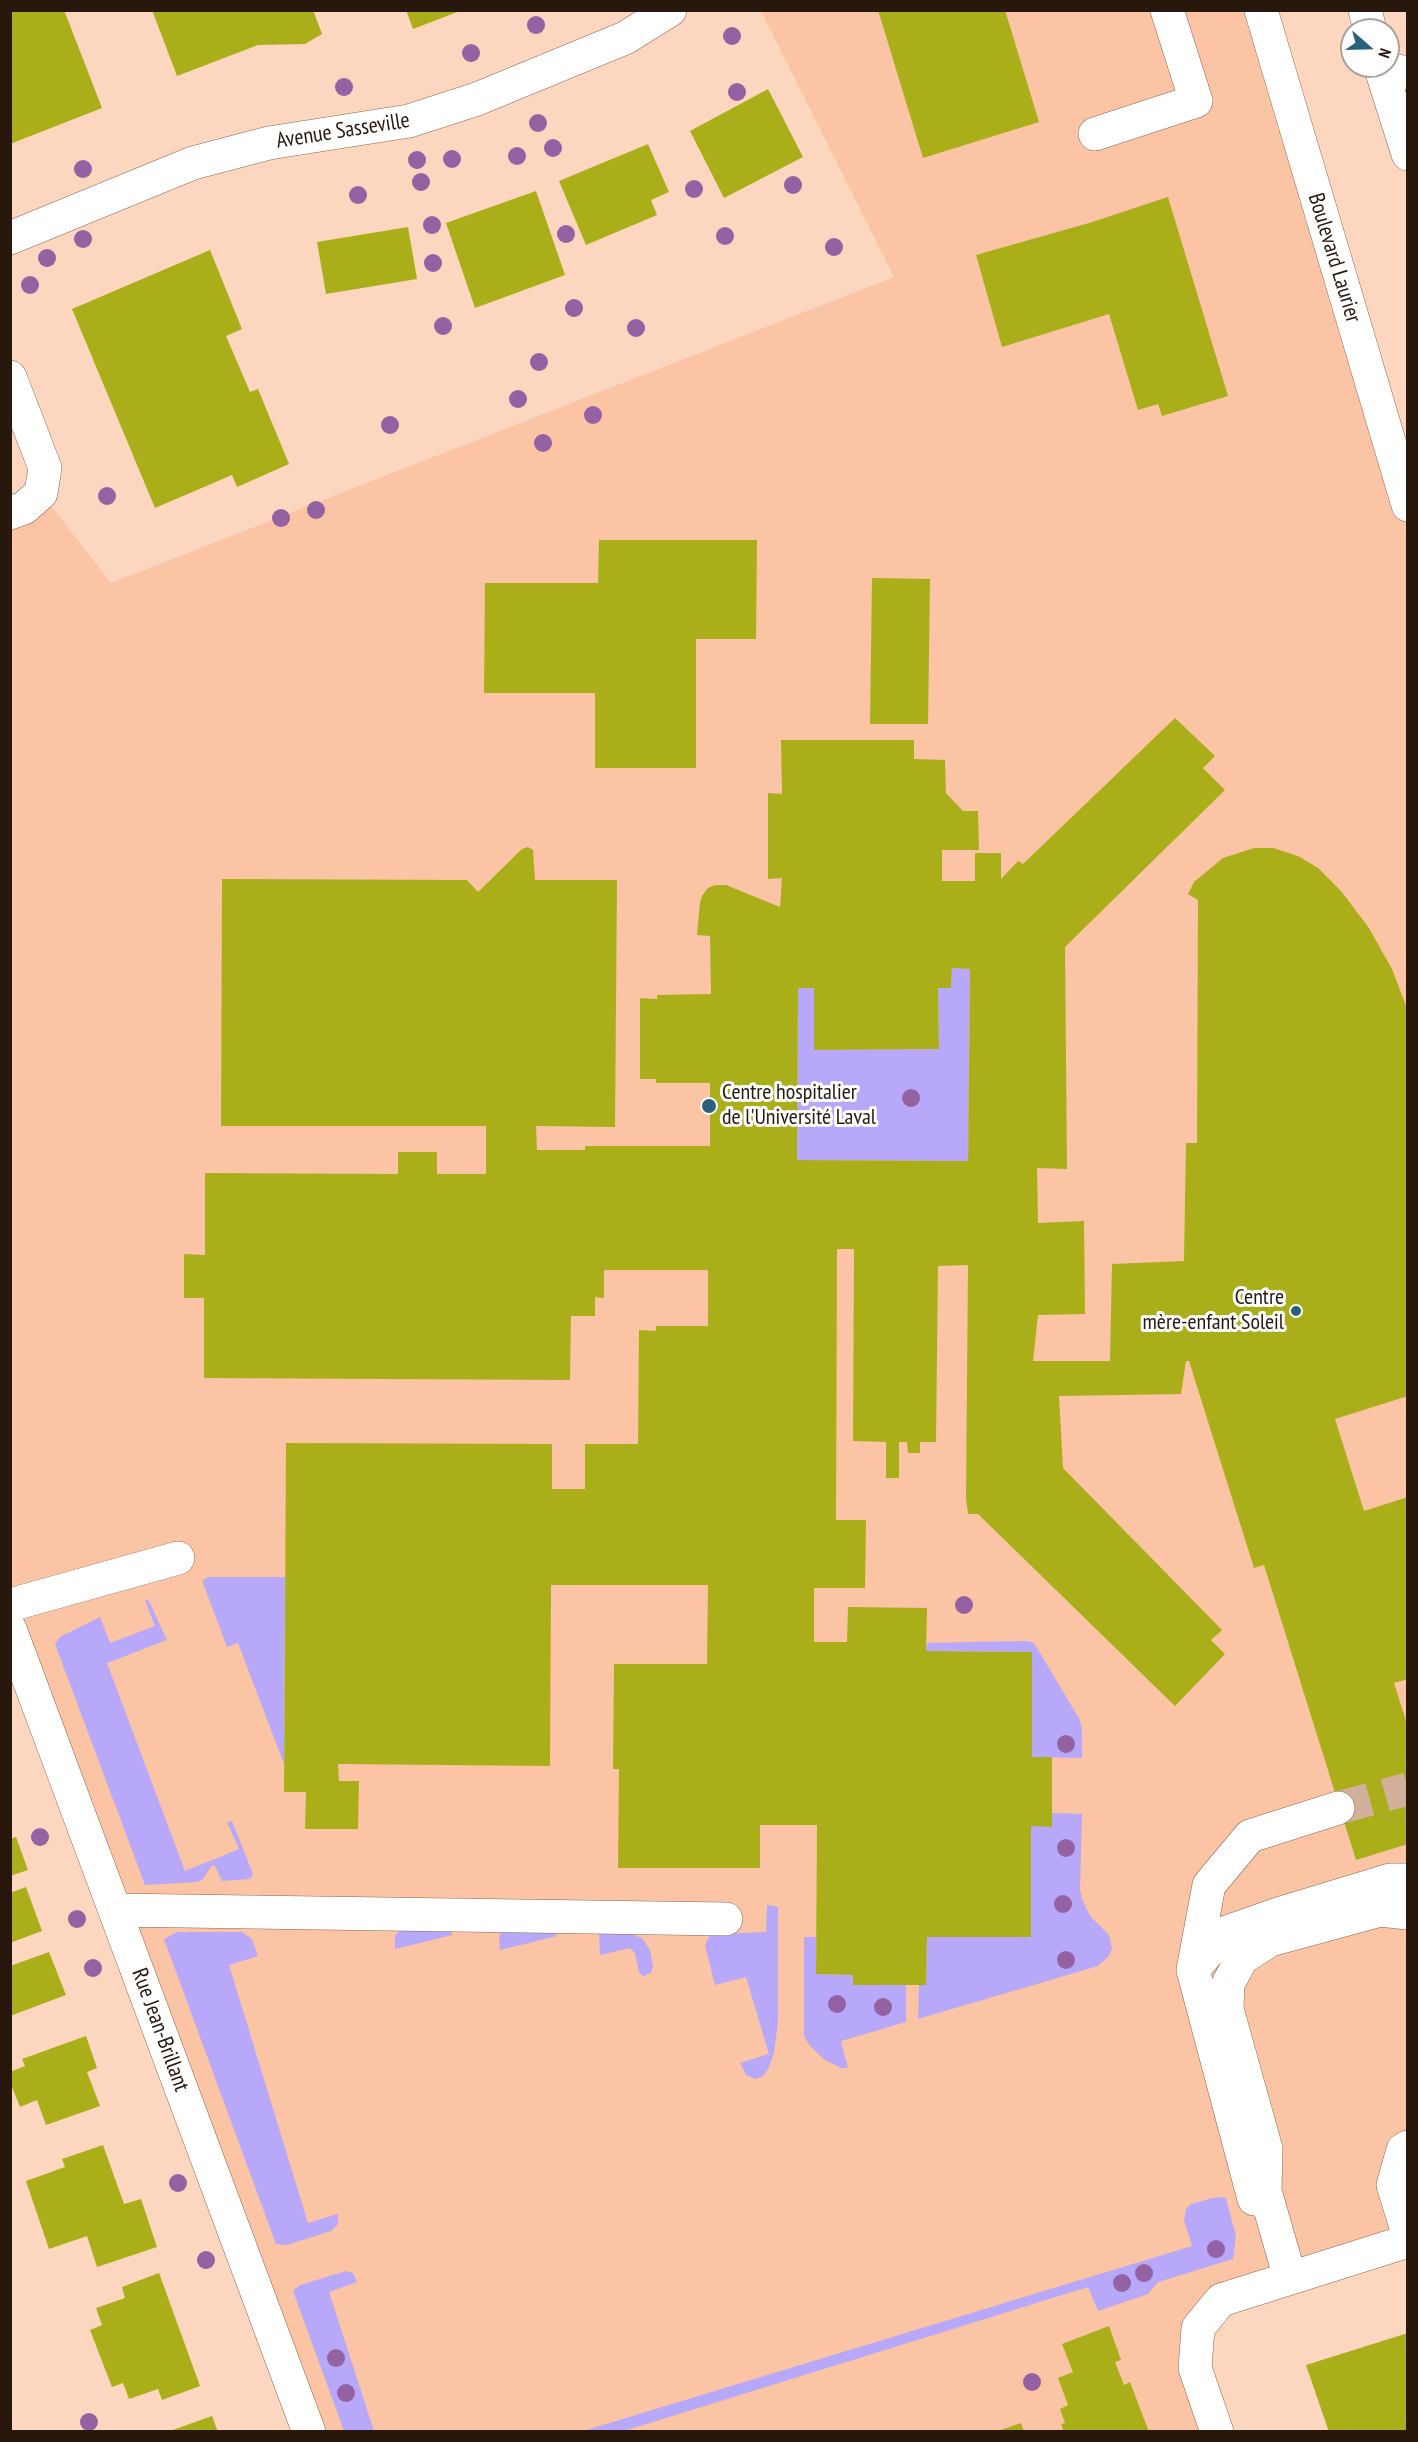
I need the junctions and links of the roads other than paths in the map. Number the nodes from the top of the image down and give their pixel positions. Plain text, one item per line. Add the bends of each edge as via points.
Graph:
1 (670, 10) edge
2 (1167, 10) edge
3 (1261, 10) edge
4 (1391, 78) edge
5 (1095, 134) dead end
6 (1407, 154) edge
7 (10, 238) edge
8 (10, 377) edge
9 (1407, 505) edge
10 (10, 513) edge
11 (178, 1558) dead end
12 (10, 1605) edge
13 (10, 1629) edge
14 (1338, 1808) tunnel mouth
15 (1407, 1880) edge
16 (115, 1910) junction
17 (1407, 1913) edge
18 (726, 1919) dead end
19 (1194, 1970) junction
20 (1407, 2147) edge
21 (1407, 2233) edge
22 (1407, 2241) edge
23 (1283, 2280) junction
24 (309, 2432) edge
25 (1217, 2432) edge

1 - 7 street, Avenue Sasseville via 625,38 477,99 409,122 269,143 192,163
2 - 5 street via 1196,101
3 - 9 street, Boulevard Laurier
4 - 6 street
8 - 10 street via 45,468 41,493 24,508
11 - 12 street
13 - 16 street, Rue Jean-Brillant
14 - 19 street via 1250,1836 1209,1885
15 - 19 street via 1390,1880 1224,1933
16 - 18 street
16 - 24 street, Rue Jean-Brillant
17 - 23 street via 1380,1910 1270,1940 1242,1958 1228,1984 1227,2009 1266,2149 1264,2191
19 - 23 street
20 - 21 street via 1393,2185
22 - 23 street
23 - 25 street via 1221,2300 1198,2328 1195,2368

